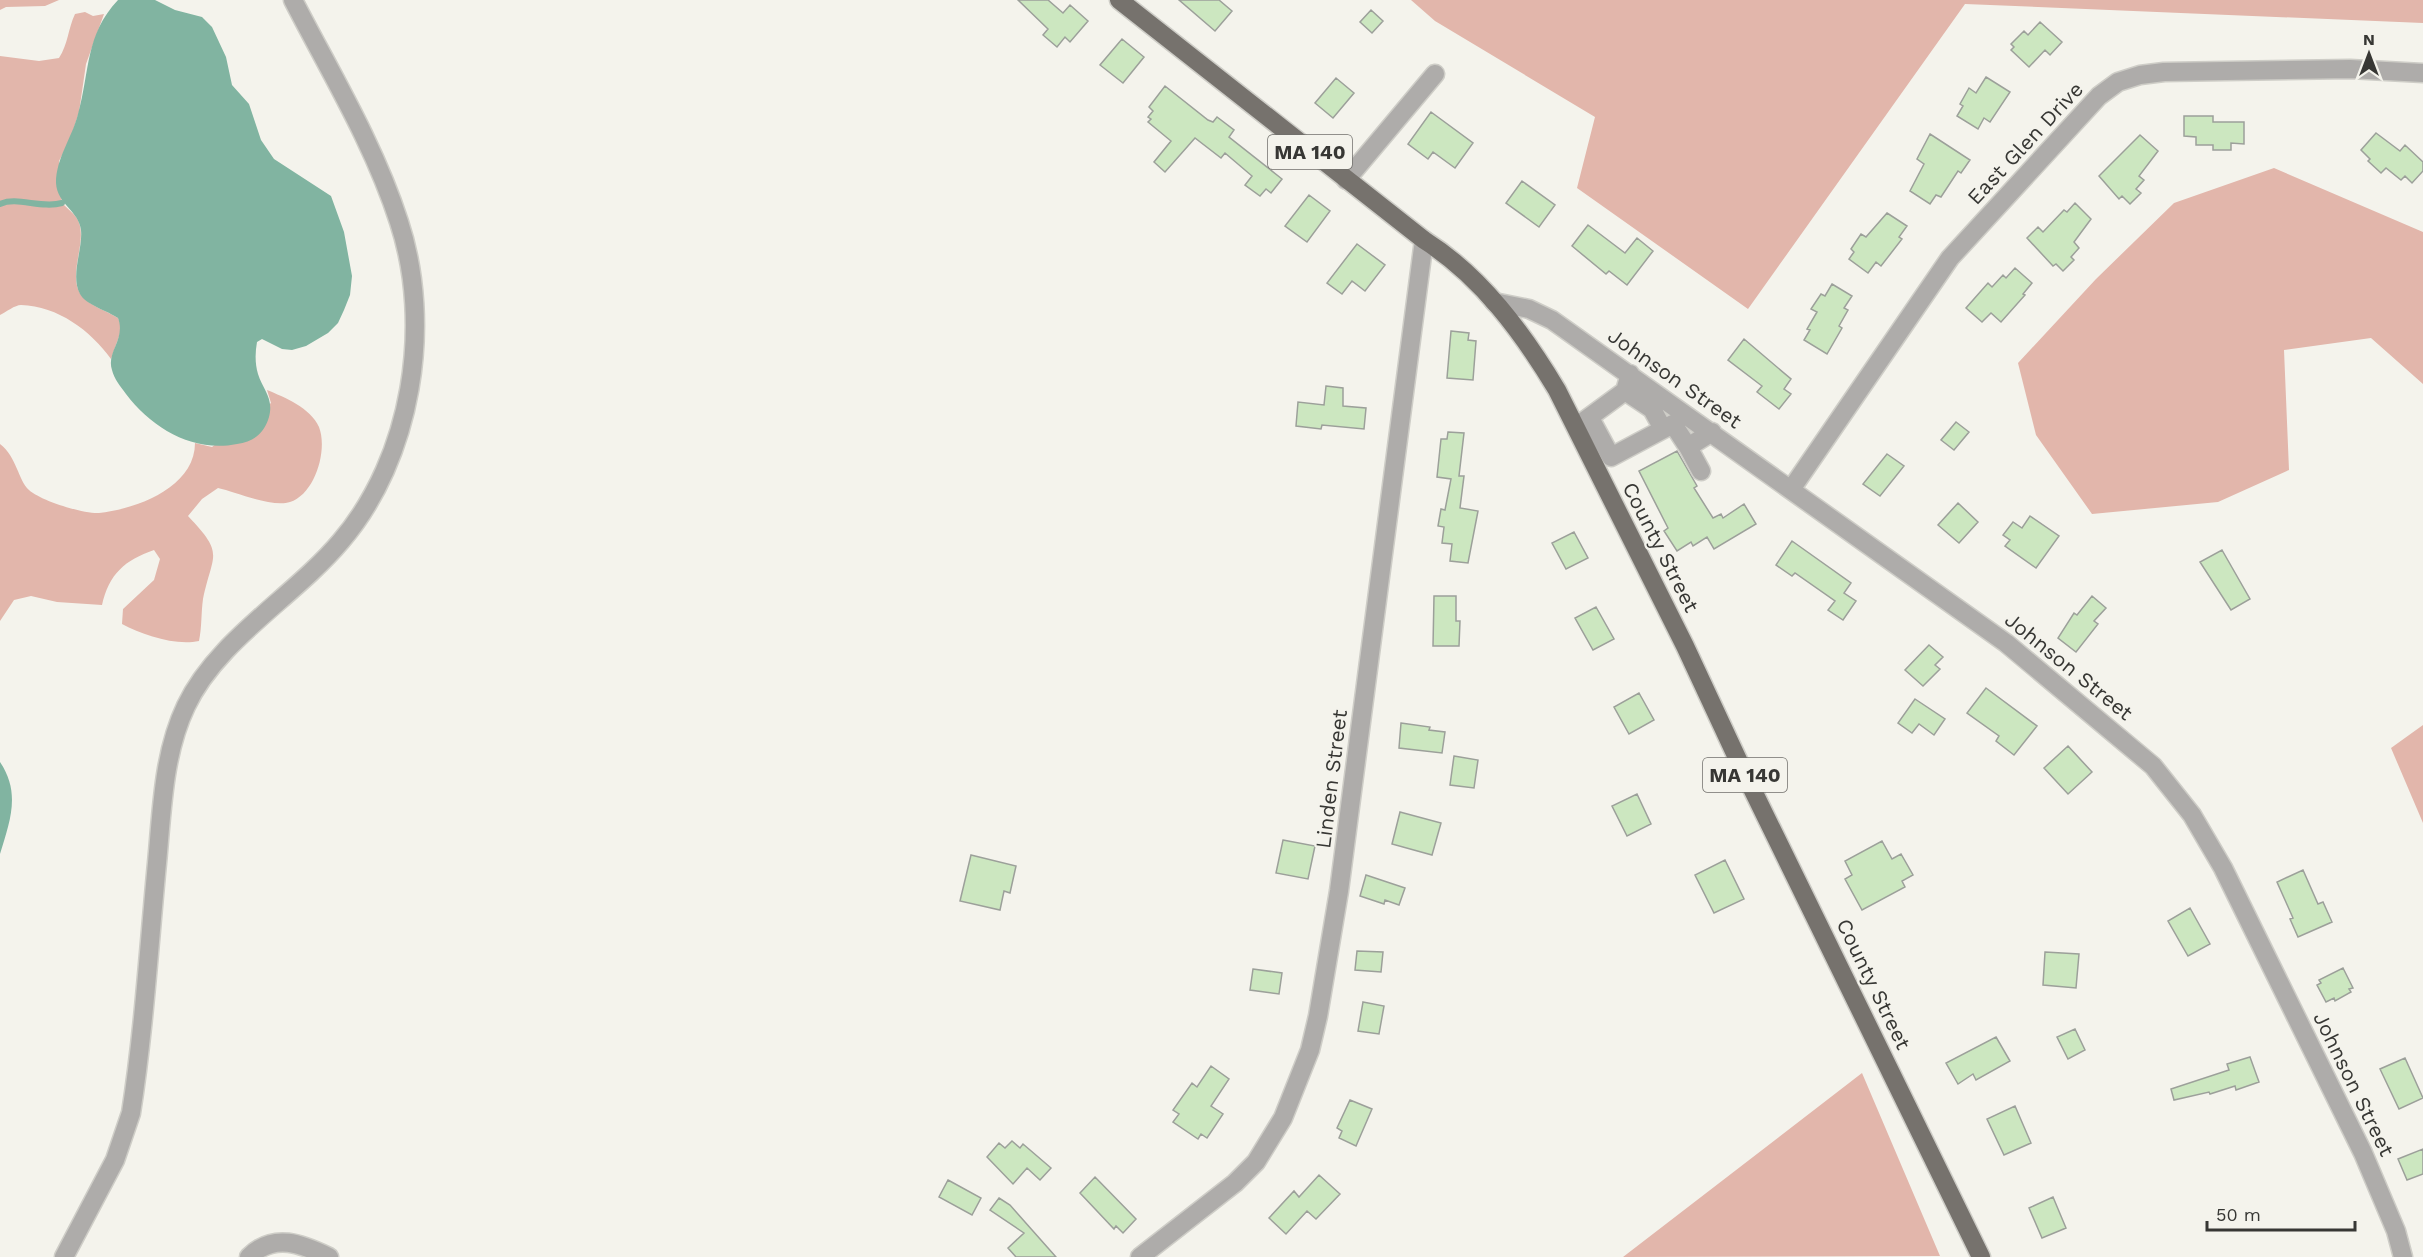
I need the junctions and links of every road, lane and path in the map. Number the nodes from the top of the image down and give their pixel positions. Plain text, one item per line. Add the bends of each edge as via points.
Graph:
1 (293, 0) edge
2 (1123, 1) edge
3 (2423, 73) edge
4 (1435, 74) dead end
5 (1346, 180) junction
6 (1424, 240) junction
7 (1494, 302) junction
8 (1627, 382) junction
9 (1583, 422) junction
10 (1663, 429) junction
11 (1712, 432) junction
12 (1688, 447) junction
13 (1701, 471) dead end
14 (1792, 488) junction
15 (64, 1257) edge
16 (249, 1257) edge
17 (329, 1257) edge
18 (1140, 1257) edge
19 (1982, 1257) edge
20 (2403, 1257) edge

1 - 15 street via 379,170 400,223 413,307 409,387 393,451 362,514 314,571 221,656 198,685 180,721 165,792 131,1113 111,1169
2 - 5 main road, County Street / MA 140
3 - 14 street, East Glen Drive via 2216,69 2140,75 2118,82 2099,96 1950,258
4 - 5 street
5 - 6 main road, County Street / MA 140
6 - 7 main road, County Street / MA 140 via 1447,254
6 - 18 street, Linden Street via 1339,891 1310,1050 1283,1118 1256,1162
7 - 8 street, Johnson Street via 1529,309 1552,320
7 - 9 main road, County Street / MA 140
8 - 9 street
8 - 10 street via 1652,409
8 - 11 street, Johnson Street
9 - 10 street via 1611,457
9 - 19 main road, County Street / MA 140
10 - 12 street via 1673,424
11 - 12 street
11 - 14 street, Johnson Street
12 - 13 street
14 - 20 street, Johnson Street via 2006,642 2131,746 2174,790 2209,842 2260,942 2363,1154 2396,1230
16 - 17 street via 262,1246 278,1241 295,1243

